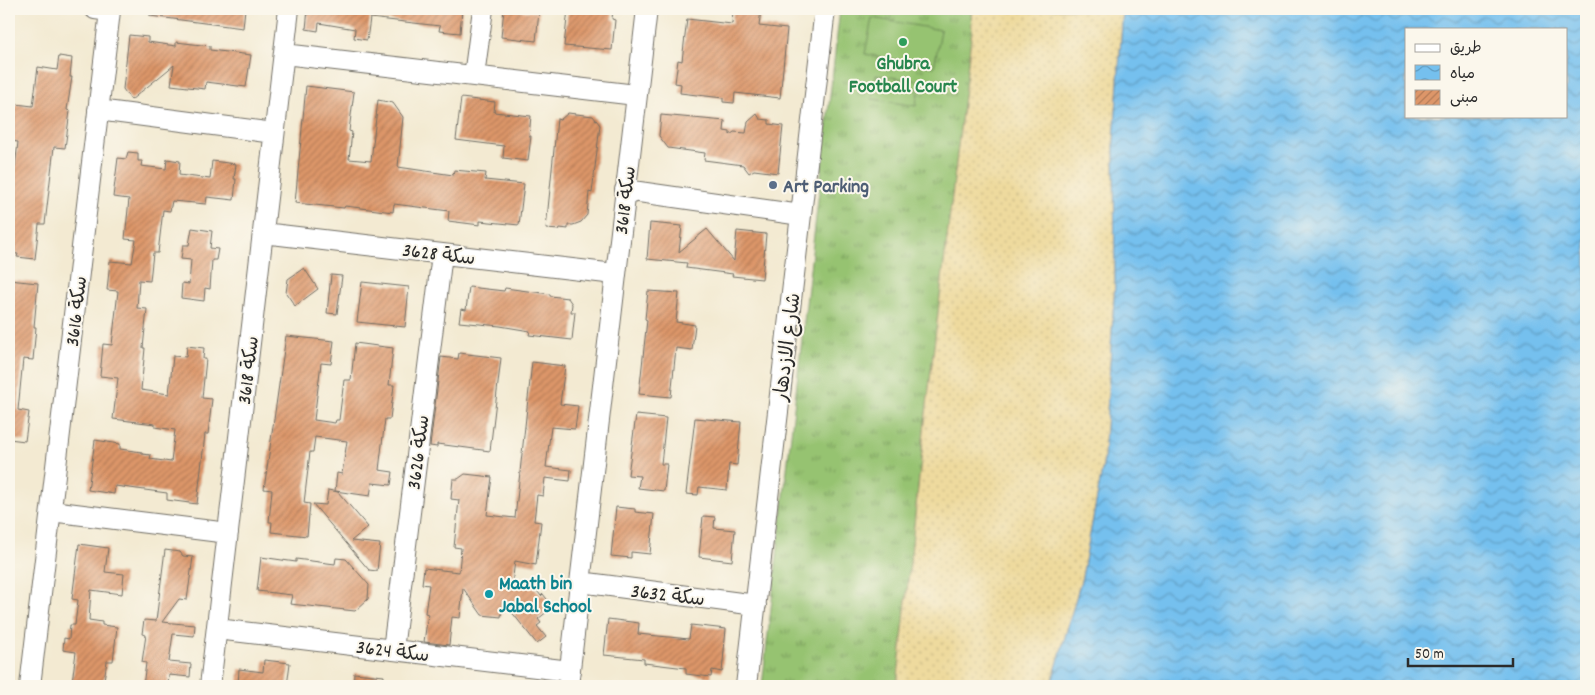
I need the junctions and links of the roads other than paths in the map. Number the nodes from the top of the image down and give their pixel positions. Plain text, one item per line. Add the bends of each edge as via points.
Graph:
1 (95, 9) edge
2 (289, 9) edge
3 (483, 9) edge
4 (647, 9) edge
5 (825, 9) edge
6 (284, 54) junction
7 (474, 76) junction
8 (636, 95) junction
9 (98, 110) junction
10 (274, 133) junction
11 (625, 190) junction
12 (801, 215) junction
13 (263, 233) junction
14 (442, 254) junction
15 (615, 274) junction
16 (51, 511) junction
17 (228, 533) junction
18 (580, 582) junction
19 (756, 605) junction
20 (217, 629) junction
21 (393, 650) junction
22 (569, 679) edge
23 (30, 686) edge
24 (210, 686) edge
25 (746, 686) edge

1 - 9 street, سكة 3616 via 110,11
2 - 6 street, سكة 3618
3 - 7 street
4 - 8 street
5 - 12 street, شارع الازدهار
6 - 7 street
6 - 10 street, سكة 3618
7 - 8 street
8 - 11 street, سكة 3618
9 - 10 street
9 - 16 street, سكة 3616
10 - 13 street, سكة 3618
11 - 12 street
11 - 15 street, سكة 3618
12 - 19 street, شارع الازدهار
13 - 14 street, سكة 3628
13 - 17 street, سكة 3618
14 - 15 street, سكة 3628
14 - 21 street, سكة 3626
15 - 18 street, سكة 3618
16 - 17 street
16 - 23 street, سكة 3616
17 - 20 street, سكة 3618
18 - 19 street, سكة 3632
18 - 22 street, سكة 3618
19 - 25 street, شارع الازدهار
20 - 21 street, سكة 3624
20 - 24 street, سكة 3618
21 - 22 street, سكة 3624

